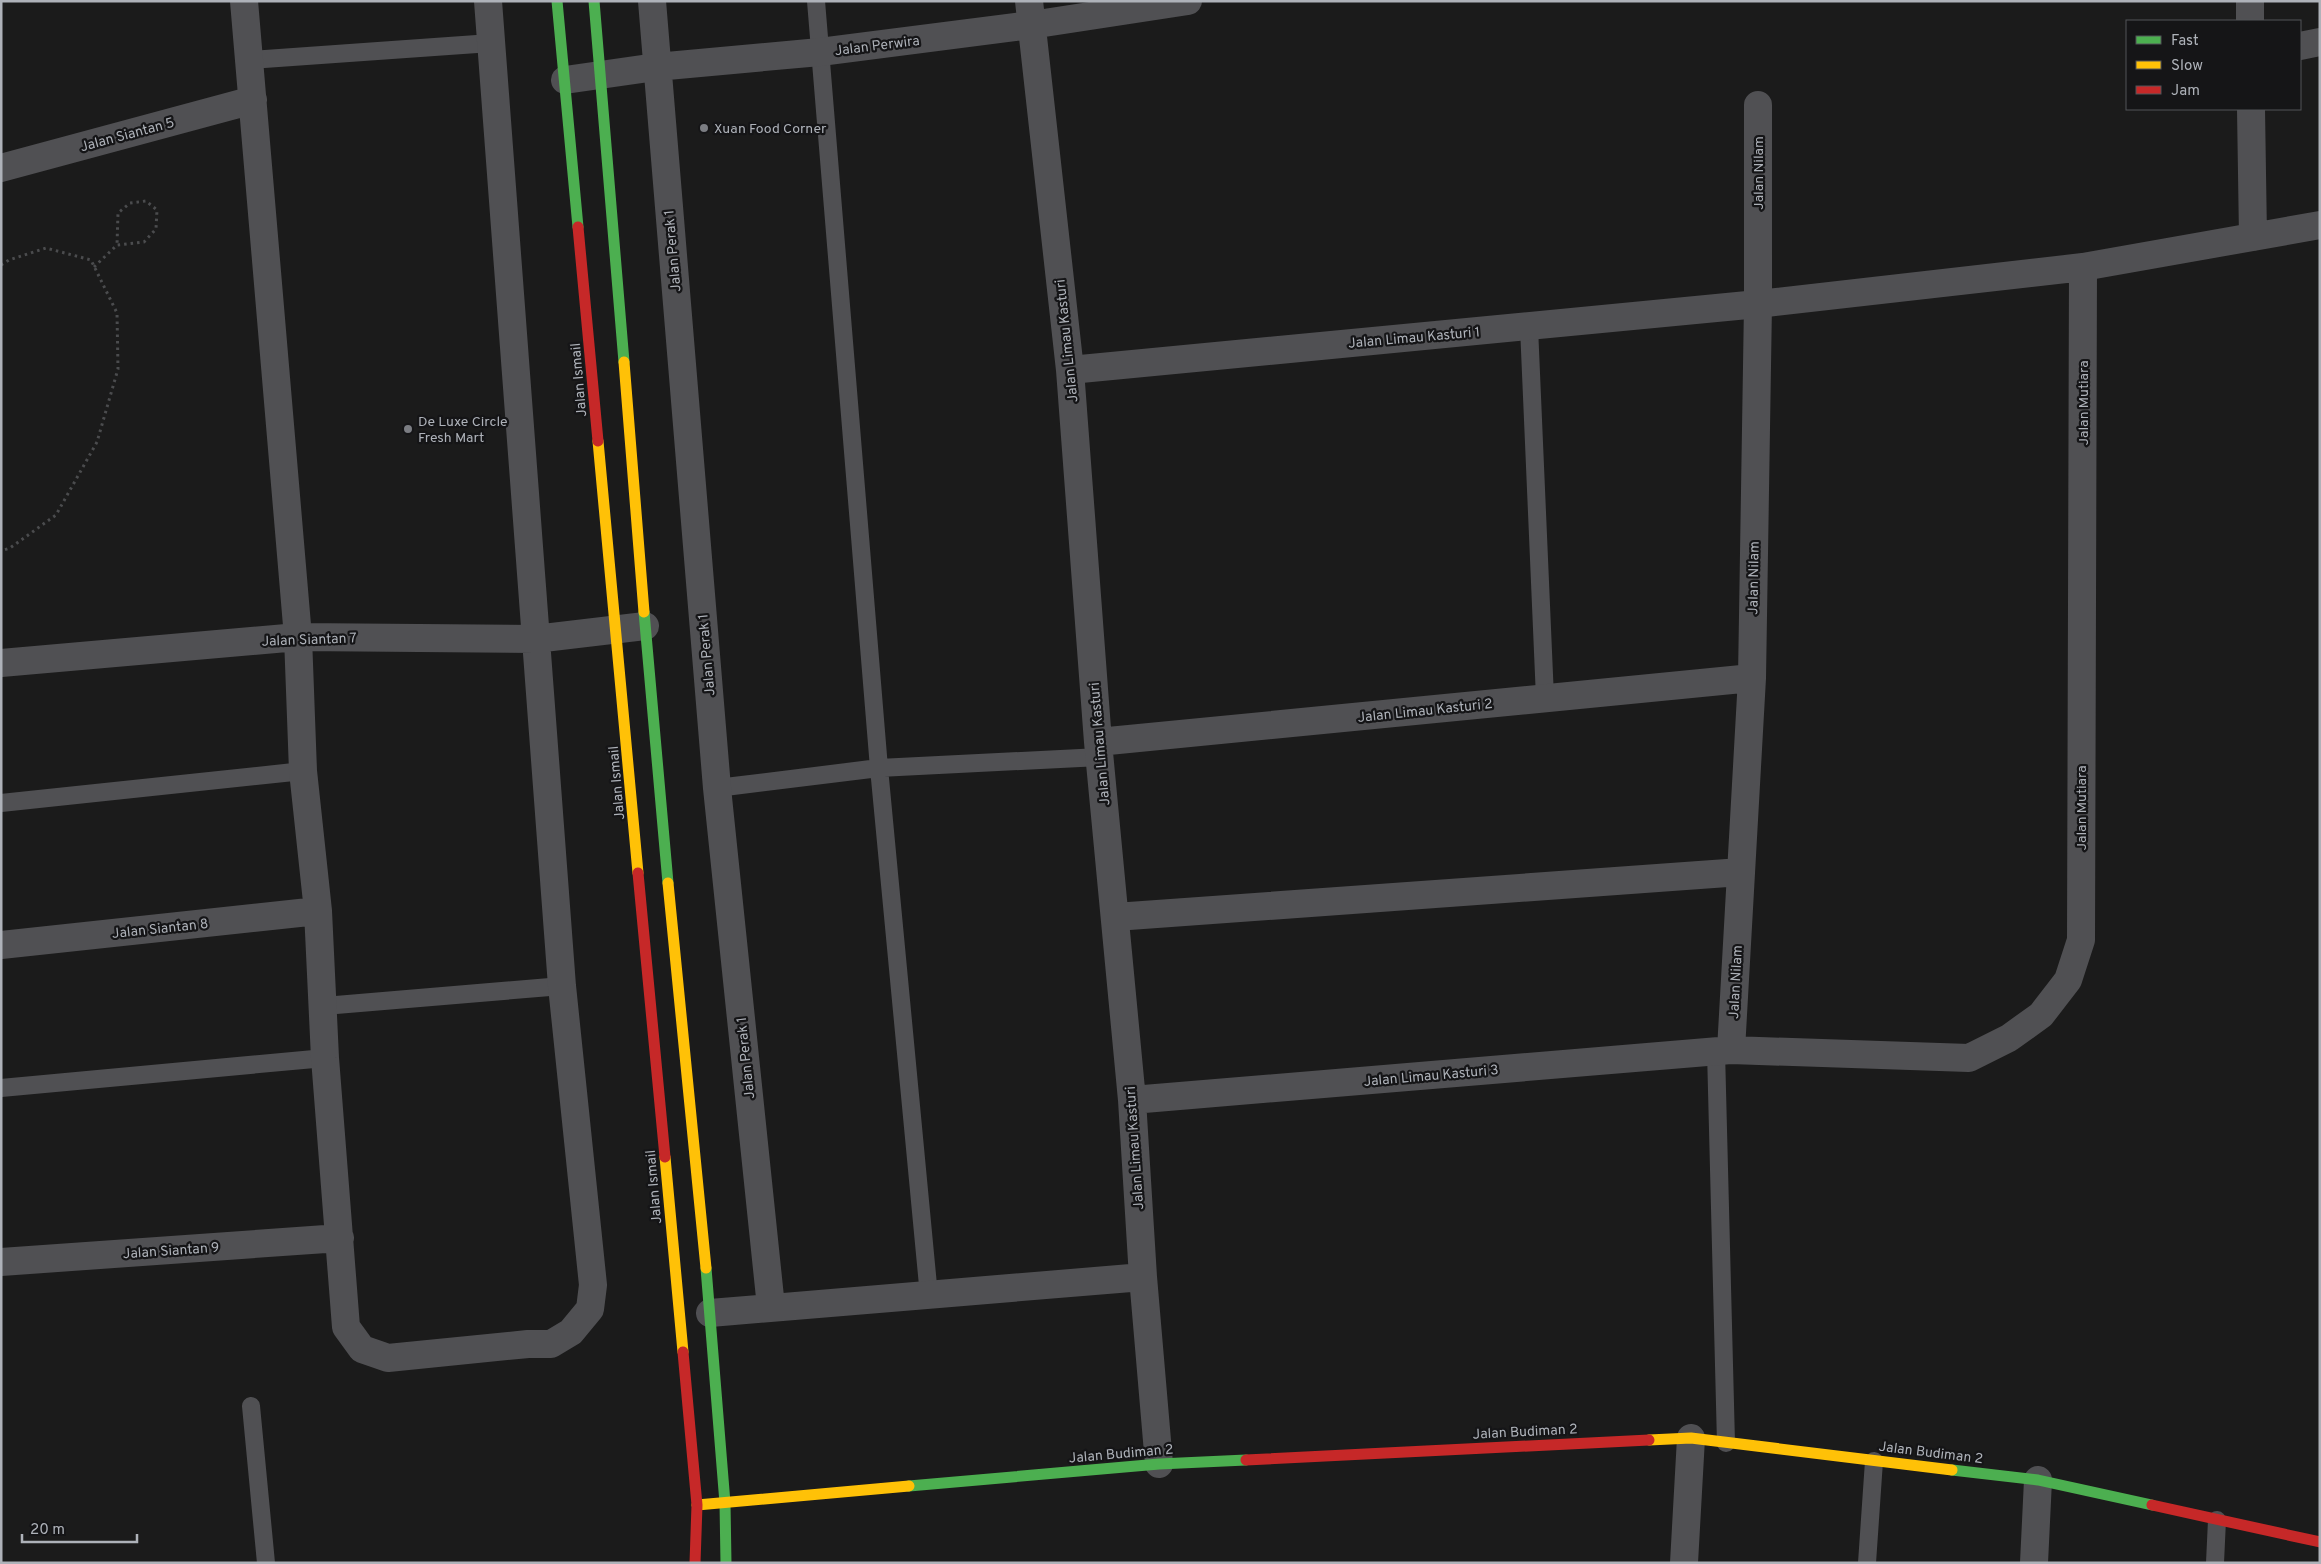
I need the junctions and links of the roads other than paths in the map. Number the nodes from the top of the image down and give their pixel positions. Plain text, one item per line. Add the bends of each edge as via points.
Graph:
1 (244, 1) edge
2 (488, 1) edge
3 (557, 1) edge
4 (594, 1) edge
5 (652, 1) edge
6 (816, 1) edge
7 (1188, 1) edge
8 (2250, 1) edge
9 (1030, 13) edge
10 (2250, 20) edge
11 (2320, 42) edge
12 (491, 43) junction
13 (2301, 46) edge
14 (820, 52) junction
15 (250, 60) junction
16 (656, 67) junction
17 (600, 76) junction
18 (565, 80) junction
19 (253, 100) junction
20 (1758, 105) dead end
21 (2251, 110) edge
22 (1, 168) edge
23 (2320, 224) edge
24 (2253, 237) junction
25 (2083, 268) junction
26 (1758, 304) junction
27 (1529, 327) junction
28 (1070, 370) junction
29 (645, 626) junction
30 (616, 630) junction
31 (298, 637) junction
32 (535, 639) junction
33 (1, 663) edge
34 (1752, 678) junction
35 (1545, 698) junction
36 (1099, 750) junction
37 (879, 768) junction
38 (303, 771) junction
39 (717, 788) junction
40 (1, 803) edge
41 (1741, 872) junction
42 (318, 911) junction
43 (1115, 917) junction
44 (1, 945) edge
45 (562, 986) junction
46 (324, 1006) junction
47 (1723, 1051) junction
48 (325, 1058) junction
49 (1, 1088) edge
50 (1132, 1100) junction
51 (340, 1238) junction
52 (1, 1262) edge
53 (1143, 1278) junction
54 (929, 1296) junction
55 (771, 1307) junction
56 (710, 1312) junction
57 (251, 1406) dead end
58 (1690, 1438) junction
59 (1726, 1442) junction
60 (1874, 1461) junction
61 (1159, 1464) junction
62 (2038, 1480) junction
63 (725, 1503) junction
64 (697, 1505) junction
65 (2217, 1520) junction
66 (2320, 1542) edge
67 (266, 1563) edge
68 (695, 1563) edge
69 (726, 1563) edge
70 (1684, 1563) edge
71 (1867, 1563) edge
72 (2034, 1563) edge
73 (2215, 1563) edge

1 - 15 street
2 - 12 street
3 - 18 street, Jalan Ismail
4 - 17 street
5 - 16 street, Jalan Perak 1
6 - 14 lane
7 - 9 street, Jalan Perwira
8 - 10 street
9 - 14 street, Jalan Perwira
9 - 28 street, Jalan Limau Kasturi
11 - 13 street
12 - 15 lane
12 - 32 street
14 - 16 street, Jalan Perwira
14 - 37 lane
15 - 19 street
16 - 17 street, Jalan Perwira
16 - 39 street, Jalan Perak 1
17 - 18 street, Jalan Perwira
17 - 29 street
18 - 30 street, Jalan Ismail
19 - 22 street, Jalan Siantan 5
19 - 31 street
20 - 26 street, Jalan Nilam
21 - 24 street
23 - 24 street, Jalan Limau Kasturi 1
24 - 25 street, Jalan Limau Kasturi 1
25 - 26 street, Jalan Limau Kasturi 1
25 - 47 street, Jalan Mutiara via 2081,940 2068,980 2041,1015 2009,1038 1969,1058
26 - 27 street, Jalan Limau Kasturi 1
26 - 34 street, Jalan Nilam
27 - 28 street, Jalan Limau Kasturi 1
27 - 35 lane
28 - 36 street, Jalan Limau Kasturi
29 - 30 street, Jalan Siantan 7
29 - 56 street
30 - 32 street, Jalan Siantan 7
30 - 64 street, Jalan Ismail
31 - 32 street, Jalan Siantan 7
31 - 33 street, Jalan Siantan 7
31 - 38 street
32 - 45 street
34 - 35 street, Jalan Limau Kasturi 2
34 - 41 street, Jalan Nilam
35 - 36 street, Jalan Limau Kasturi 2
36 - 37 lane
36 - 43 street, Jalan Limau Kasturi
37 - 39 lane
37 - 54 lane
38 - 40 lane
38 - 42 street
39 - 55 street, Jalan Perak 1
41 - 43 street
41 - 47 street, Jalan Nilam
42 - 44 street, Jalan Siantan 8
42 - 46 street
43 - 50 street, Jalan Limau Kasturi
45 - 46 lane
45 - 51 street via 593,1285 590,1309 571,1332 551,1344 388,1358 362,1349 346,1327
46 - 48 street
47 - 50 street, Jalan Limau Kasturi 3
47 - 59 lane
48 - 49 lane
48 - 51 street
50 - 53 street, Jalan Limau Kasturi
51 - 52 street, Jalan Siantan 9
53 - 54 street
53 - 61 street, Jalan Limau Kasturi
54 - 55 street
55 - 56 street
56 - 63 street
57 - 67 lane
58 - 59 street, Jalan Budiman 2
58 - 61 street, Jalan Budiman 2
58 - 70 street
59 - 60 street, Jalan Budiman 2
60 - 62 street, Jalan Budiman 2
60 - 71 lane
61 - 63 street, Jalan Budiman 2
62 - 65 street, Jalan Budiman 2
62 - 72 street
63 - 64 street, Jalan Budiman 2
63 - 69 street
64 - 68 street, Jalan Ismail
65 - 66 street, Jalan Budiman 2
65 - 73 lane

